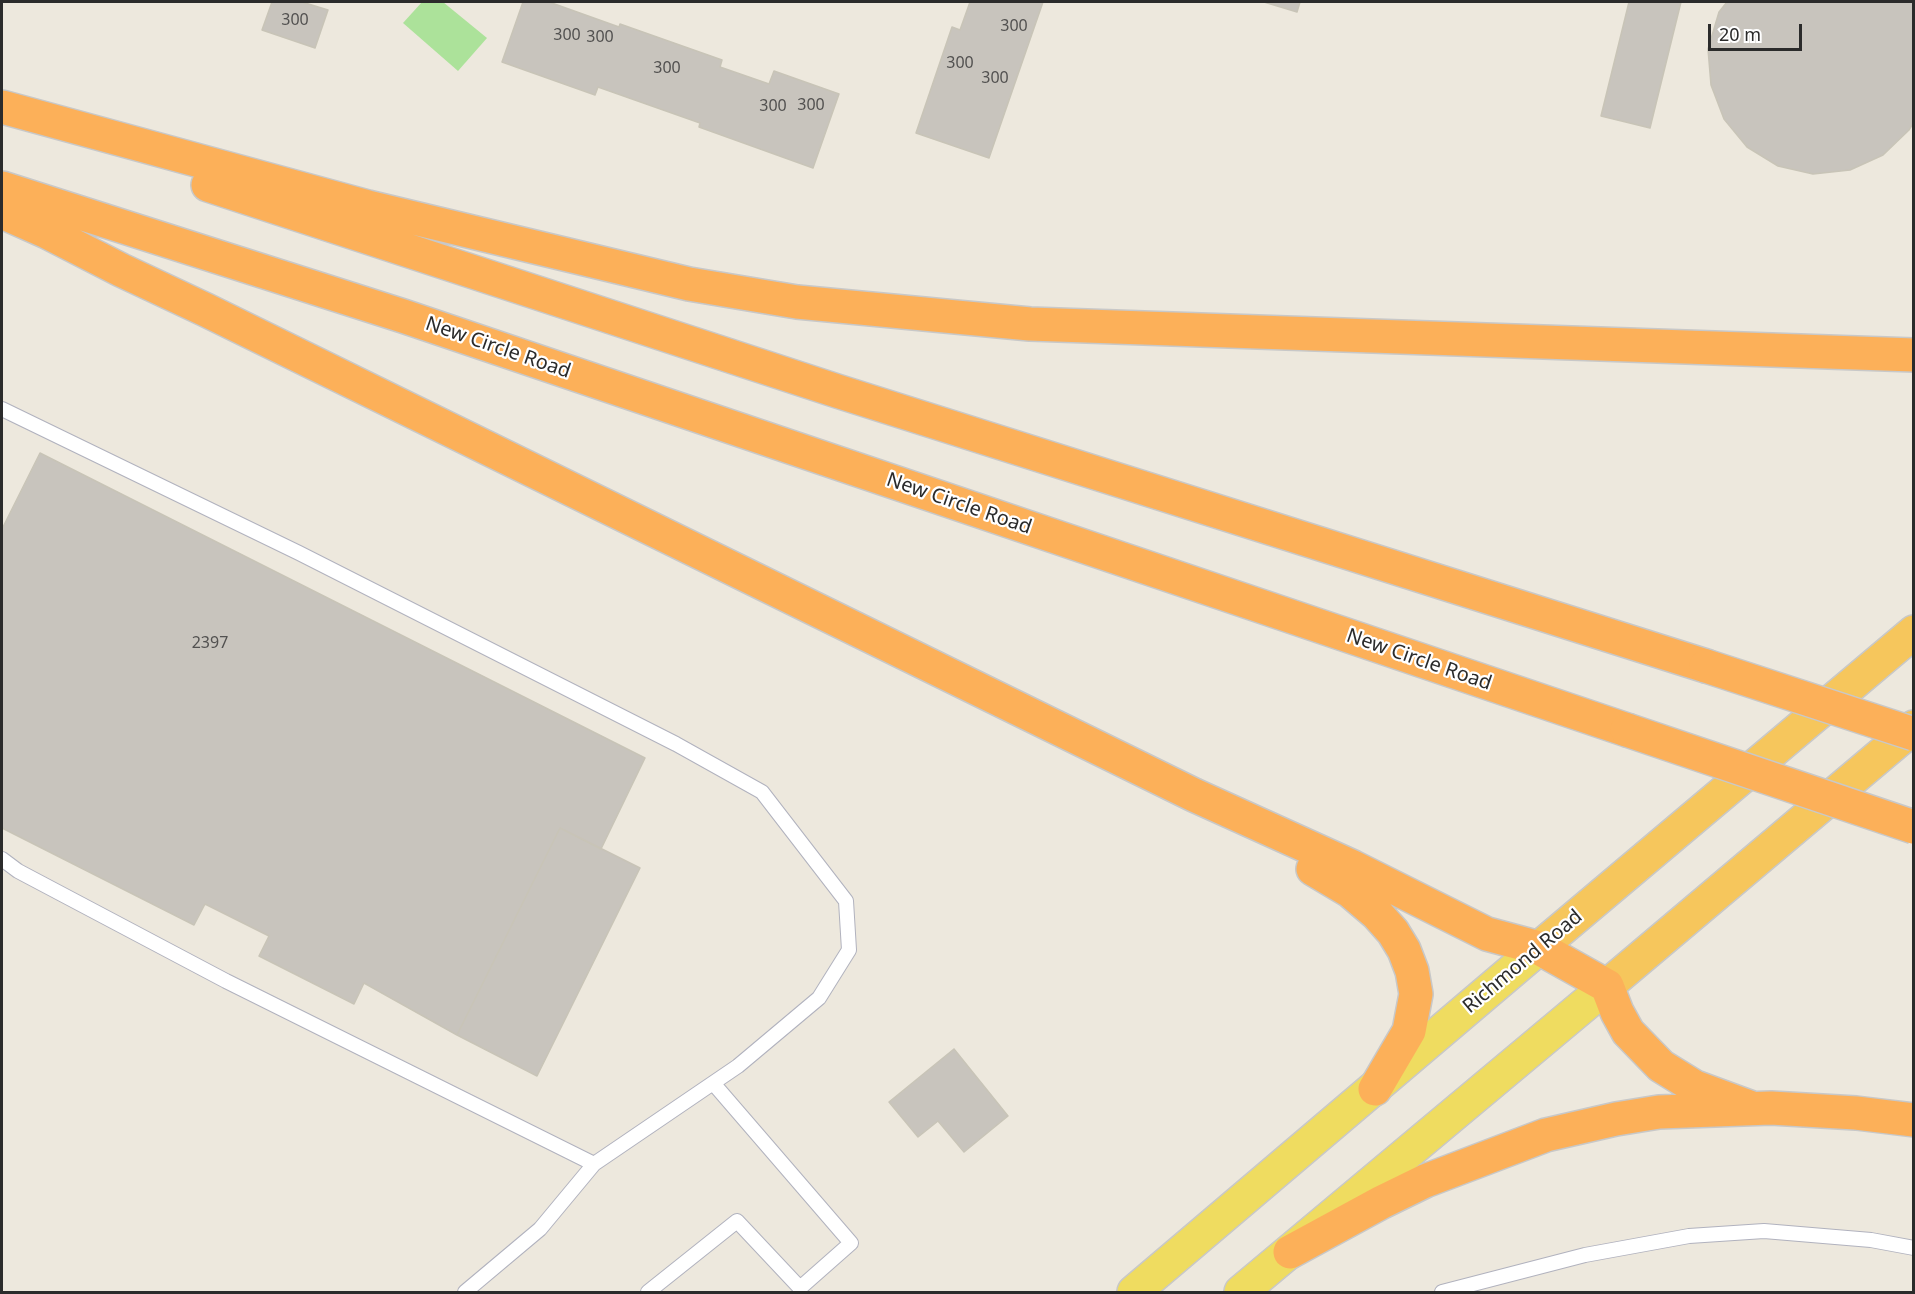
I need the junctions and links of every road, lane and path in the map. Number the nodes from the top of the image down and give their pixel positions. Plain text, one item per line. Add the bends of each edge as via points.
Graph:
1 (2, 107) edge
2 (2, 117) edge
3 (2, 188) edge
4 (2, 212) edge
5 (1914, 355) edge
6 (2, 409) edge
7 (1914, 632) edge
8 (1914, 727) edge
9 (1914, 734) edge
10 (1194, 795) junction
11 (1914, 826) edge
12 (2, 858) edge
13 (1539, 948) junction
14 (1607, 986) junction
15 (713, 1083) junction
16 (1375, 1089) junction
17 (1752, 1108) junction
18 (1914, 1120) edge
19 (594, 1164) junction
20 (1914, 1248) edge
21 (1290, 1252) junction
22 (1487, 1287) edge
23 (465, 1293) edge
24 (648, 1293) edge
25 (1134, 1293) edge
26 (1240, 1293) edge
27 (1442, 1293) edge

1 - 5 highway via 380,210 689,284 797,302 1030,324
2 - 9 highway, bridge via 825,388
3 - 11 highway, New Circle Road, bridge via 415,320
4 - 10 highway
6 - 15 lane via 299,552 676,744 762,792 846,901 849,950 819,998
7 - 13 highway, Richmond Road
8 - 14 highway
10 - 13 highway via 1353,867 1487,934
10 - 16 highway via 1350,891 1393,932 1412,971 1416,994 1409,1031
12 - 19 lane via 18,871 226,981
13 - 14 highway
13 - 16 main road, Richmond Road
14 - 17 highway via 1628,1032 1661,1065 1695,1087
14 - 21 main road
15 - 19 lane
15 - 24 lane via 851,1243 800,1288 737,1221
16 - 25 main road, Richmond Road
17 - 18 highway
17 - 21 highway via 1659,1112 1546,1135 1425,1181
19 - 23 lane via 540,1229
20 - 22 lane via 1871,1240 1764,1231 1689,1236 1585,1255
21 - 26 main road
22 - 27 lane

